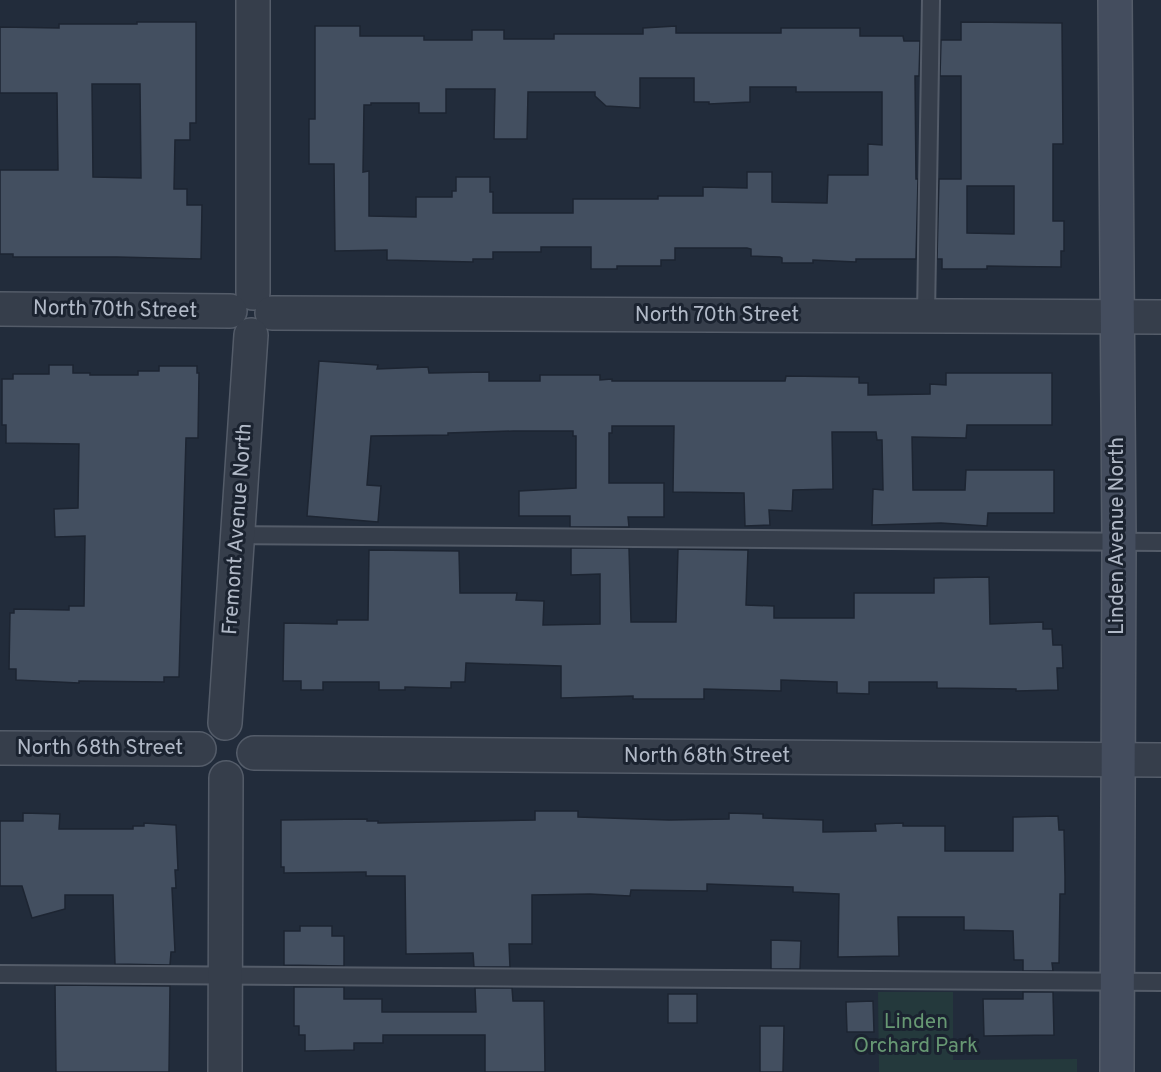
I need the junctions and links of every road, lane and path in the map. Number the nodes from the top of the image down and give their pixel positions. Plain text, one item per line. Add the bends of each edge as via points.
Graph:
1 (253, 0) edge
2 (931, 0) edge
3 (1115, 0) edge
4 (0, 309) edge
5 (251, 313) junction
6 (926, 316) junction
7 (1116, 317) junction
8 (1161, 317) edge
9 (236, 535) junction
10 (1119, 542) junction
11 (1161, 542) edge
12 (225, 723) junction
13 (0, 748) edge
14 (199, 749) junction
15 (254, 753) junction
16 (1117, 760) junction
17 (1161, 760) edge
18 (226, 778) junction
19 (0, 974) edge
20 (225, 976) junction
21 (1117, 982) junction
22 (1161, 982) edge
23 (225, 1072) edge
24 (1117, 1072) edge

1 - 5 street, Fremont Avenue North
2 - 6 lane
3 - 7 main road, Linden Avenue North
4 - 5 street, North 70th Street
5 - 6 street, North 70th Street
5 - 9 street, Fremont Avenue North
6 - 7 street, North 70th Street
7 - 8 street, North 70th Street
7 - 10 main road, Linden Avenue North
9 - 10 lane
9 - 12 street, Fremont Avenue North
10 - 11 lane
10 - 16 main road, Linden Avenue North
12 - 14 street via 208,730
12 - 15 street via 248,734
13 - 14 street, North 68th Street
14 - 18 street via 202,765
15 - 16 street, North 68th Street
15 - 18 street via 242,774
16 - 17 street, North 68th Street
16 - 21 main road, Linden Avenue North
18 - 20 street
19 - 20 lane
20 - 21 lane
20 - 23 street
21 - 22 lane
21 - 24 main road, Linden Avenue North

